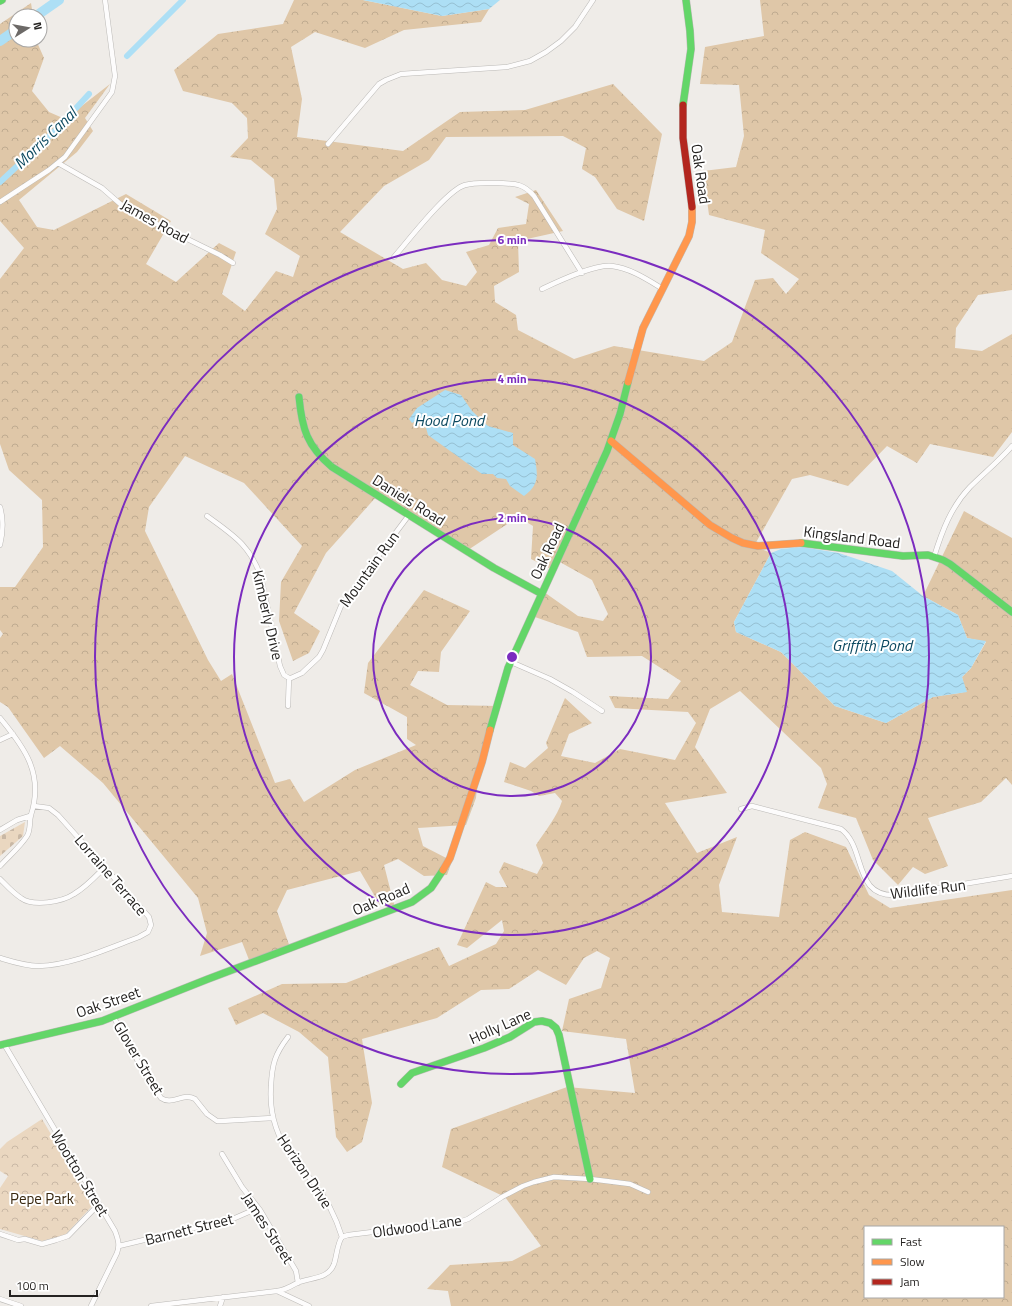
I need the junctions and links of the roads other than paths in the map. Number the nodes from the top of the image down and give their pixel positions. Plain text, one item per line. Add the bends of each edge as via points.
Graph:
1 (104, 0) edge
2 (593, 0) edge
3 (686, 0) edge
4 (328, 144) dead end
5 (58, 163) junction
6 (0, 202) edge
7 (394, 257) dead end
8 (233, 263) dead end
9 (582, 273) junction
10 (542, 289) dead end
11 (663, 289) junction
12 (299, 397) dead end
13 (611, 441) junction
14 (1012, 446) edge
15 (0, 507) edge
16 (409, 515) junction
17 (207, 516) dead end
18 (0, 545) edge
19 (934, 557) junction
20 (542, 594) junction
21 (1012, 612) edge
22 (511, 662) junction
23 (289, 678) junction
24 (288, 706) dead end
25 (602, 711) dead end
26 (0, 718) edge
27 (13, 734) junction
28 (0, 740) edge
29 (34, 806) junction
30 (741, 809) dead end
31 (30, 816) junction
32 (0, 830) edge
33 (0, 866) edge
34 (104, 867) junction
35 (1012, 876) edge
36 (0, 879) edge
37 (0, 958) edge
38 (220, 974) joint
39 (113, 1016) junction
40 (288, 1037) dead end
41 (2, 1045) edge
42 (401, 1084) dead end
43 (273, 1118) junction
44 (222, 1154) dead end
45 (590, 1179) junction
46 (648, 1192) dead end
47 (99, 1204) junction
48 (258, 1208) junction
49 (0, 1234) edge
50 (342, 1237) junction
51 (119, 1246) junction
52 (298, 1283) junction
53 (277, 1291) junction
54 (223, 1297) junction
55 (0, 1299) edge
56 (20, 1306) edge
57 (91, 1306) edge
58 (151, 1306) edge
59 (220, 1306) edge
60 (309, 1306) edge

1 - 5 street via 114,84 110,95
2 - 4 street via 575,28 561,41 530,61 507,67 401,74 386,80 375,88
3 - 11 street, Oak Road via 691,47 682,126 692,193 693,220 687,244
5 - 6 street
5 - 8 street, James Road via 102,188 126,209
7 - 9 street via 456,188 471,183 515,184 526,188 534,196
9 - 10 street
9 - 11 street via 604,266 615,267 641,276
11 - 13 street, Oak Road via 638,343
12 - 16 street, Daniels Road via 303,420 314,449 338,471
13 - 19 street, Kingsland Road via 699,516 743,543 758,546 816,544 895,555
13 - 20 street, Oak Road via 597,477
14 - 19 street via 958,501 947,521
15 - 18 street via 3,535
16 - 20 street, Daniels Road
16 - 23 street, Mountain Run via 348,595 319,656 302,673
17 - 23 street, Kimberly Drive via 242,542 257,565 280,666 284,675
19 - 21 street, Kingsland Road via 950,564
20 - 22 street, Oak Road
22 - 25 street via 556,682
22 - 38 street, Oak Road via 503,682 482,762 450,858 431,888 405,906
23 - 24 street, Kimberly Drive
26 - 27 street
27 - 28 street
27 - 29 street via 26,754 32,770 35,786
29 - 31 street
29 - 34 street, Lorraine Terrace via 52,810
30 - 35 street, Wildlife Run via 752,806 841,829 851,841 866,882 874,890 885,895 897,896
31 - 32 street
31 - 33 street via 28,834
34 - 36 street via 72,895 40,903 28,902 21,898
34 - 37 street, Lorraine Terrace via 149,917 151,925 145,934 84,957 51,965 27,965
38 - 39 street, Oak Street
39 - 41 street, Oak Street via 83,1026
39 - 43 street, Glover Street via 145,1074 164,1100 191,1097 210,1117 221,1121
40 - 43 street, Horizon Drive via 278,1050 273,1064 270,1092
41 - 47 street, Wootton Street
42 - 45 street, Holly Lane via 412,1073 484,1048 510,1037 530,1024 542,1021 550,1023 559,1035
43 - 50 street, Horizon Drive via 280,1138 292,1159 325,1198
44 - 48 street, James Street
45 - 46 street, Oldwood Lane via 630,1184
45 - 50 street, Oldwood Lane via 554,1177 534,1182 502,1197 462,1221
47 - 49 street via 68,1236 56,1240 42,1244
47 - 51 street, Wootton Street via 115,1231
48 - 51 street, Barnett Street via 235,1218
48 - 52 street, James Street via 296,1272
50 - 52 street via 334,1265 327,1274
51 - 57 street
52 - 53 street, James Street
53 - 54 street, James Street
53 - 60 street
54 - 58 street, James Street
54 - 59 street
55 - 56 street

